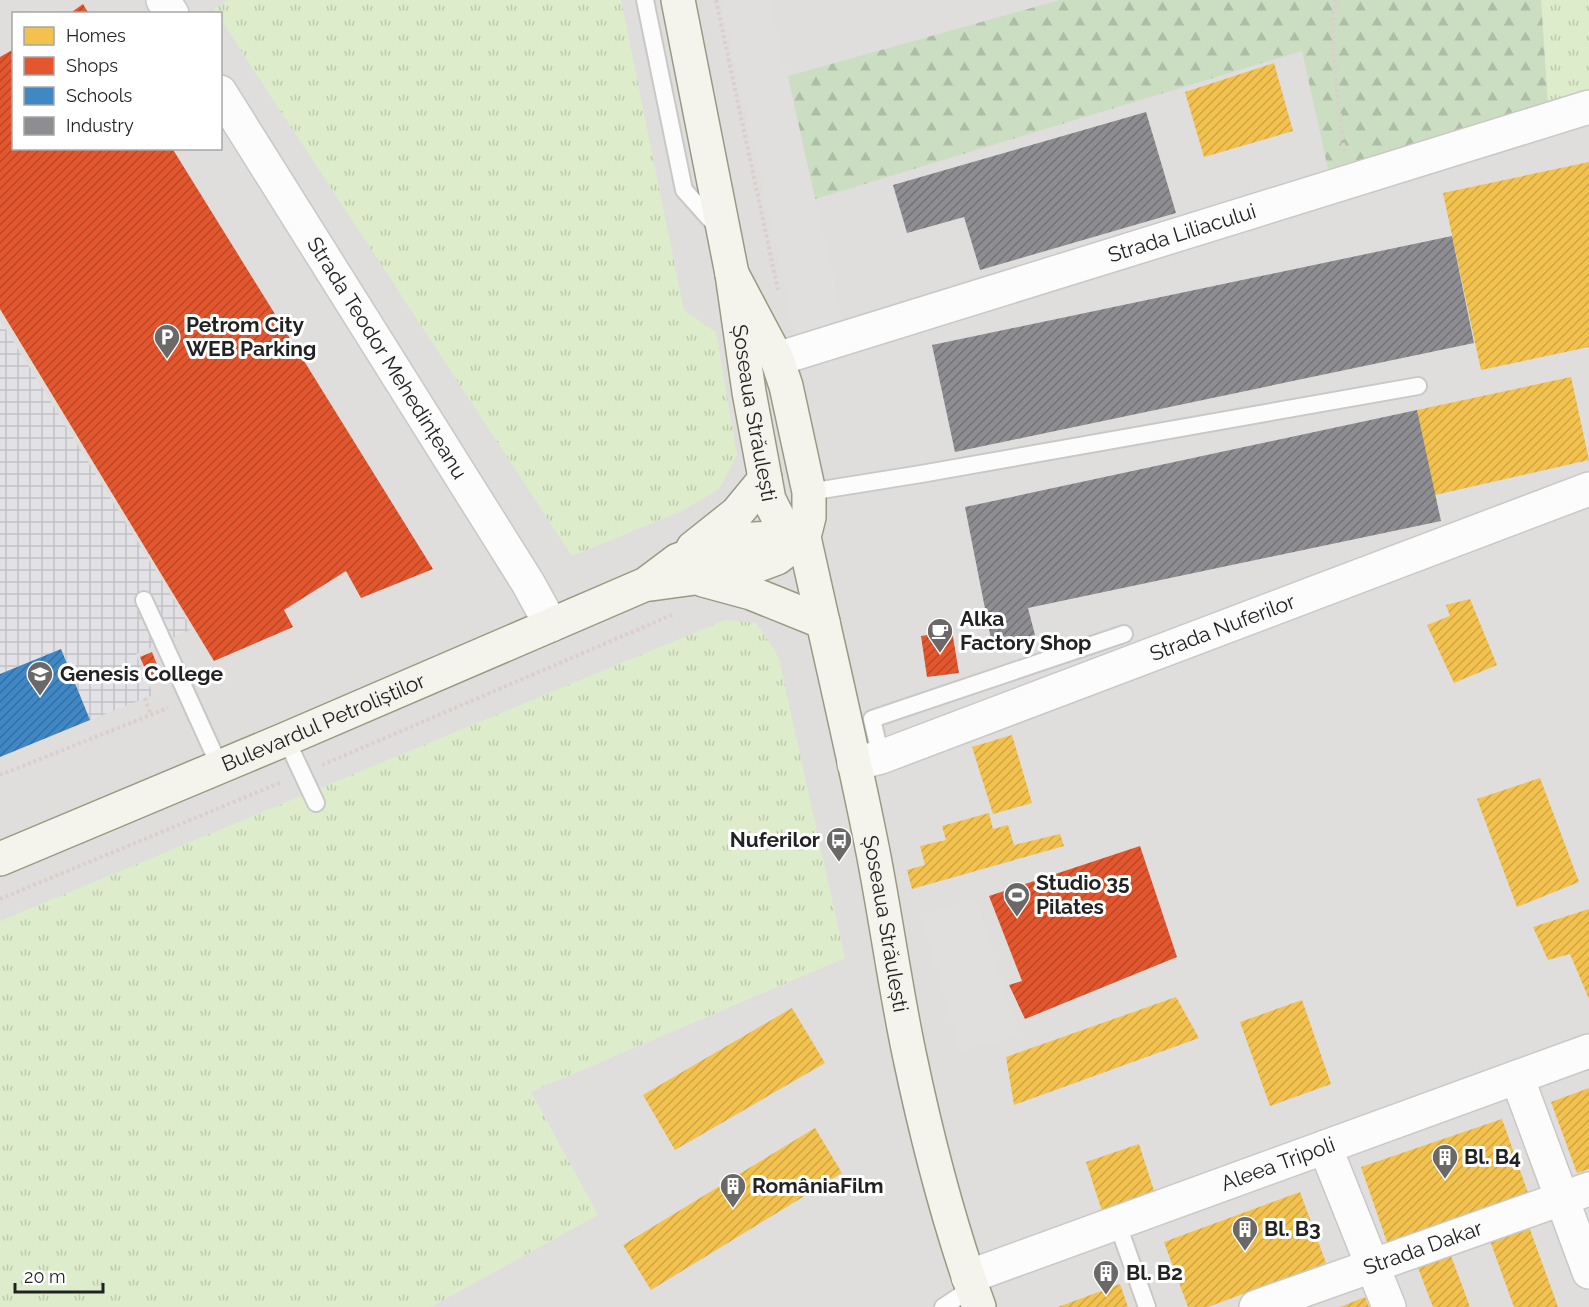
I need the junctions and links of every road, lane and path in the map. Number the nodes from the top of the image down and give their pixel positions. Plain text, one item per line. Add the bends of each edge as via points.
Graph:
1 (645, 0) edge
2 (678, 0) edge
3 (1336, 0) edge
4 (222, 95) edge
5 (1589, 107) edge
6 (1348, 182) junction
7 (725, 236) junction
8 (732, 274) junction
9 (777, 359) junction
10 (1418, 386) dead end
11 (765, 479) junction
12 (1589, 489) edge
13 (809, 492) junction
14 (804, 537) junction
15 (687, 569) junction
16 (144, 600) dead end
17 (678, 612) dead end
18 (823, 622) junction
19 (551, 625) junction
20 (1124, 634) dead end
21 (145, 698) dead end
22 (170, 707) dead end
23 (152, 715) junction
24 (286, 740) junction
25 (867, 760) junction
26 (220, 767) junction
27 (302, 774) junction
28 (0, 776) edge
29 (316, 803) dead end
30 (0, 860) edge
31 (0, 899) edge
32 (1589, 1051) edge
33 (1517, 1077) junction
34 (1325, 1147) junction
35 (1575, 1194) edge
36 (1117, 1222) junction
37 (1373, 1265) junction
38 (1589, 1272) edge
39 (973, 1290) edge
40 (943, 1307) edge
41 (1147, 1307) edge
42 (1256, 1307) edge
43 (1389, 1307) edge

1 - 7 lane via 684,190
2 - 7 street, Șoseaua Străulești
3 - 6 path via 1333,52
4 - 19 street, Strada Teodor Mehedințeanu
5 - 6 street, Strada Liliacului
6 - 9 street, Strada Liliacului
7 - 8 street, Șoseaua Străulești
8 - 9 street, Șoseaua Străulești
8 - 11 street, Șoseaua Străulești
9 - 13 street, Șoseaua Străulești
10 - 13 lane
11 - 14 street, Șoseaua Străulești via 769,500 780,521
11 - 15 street
12 - 25 street, Strada Nuferilor
13 - 14 street, Șoseaua Străulești
14 - 15 street, Bulevardul Petroliștilor via 722,545
14 - 18 street, Șoseaua Străulești
15 - 18 street
15 - 19 street, Bulevardul Petroliștilor
16 - 26 lane
17 - 27 path
18 - 25 street, Șoseaua Străulești
19 - 24 street, Bulevardul Petroliștilor
20 - 25 lane via 872,719
21 - 23 path
22 - 23 path
23 - 28 path
24 - 26 street, Bulevardul Petroliștilor
24 - 27 lane
25 - 39 street, Șoseaua Străulești via 873,854 912,1064 944,1197
26 - 30 street, Bulevardul Petroliștilor
27 - 29 lane
27 - 31 path
32 - 33 street, Aleea Tripoli
33 - 34 street, Aleea Tripoli
33 - 35 street
34 - 36 street, Aleea Tripoli
34 - 37 street
35 - 37 street, Strada Dakar
35 - 38 street
36 - 39 street, Aleea Tripoli
36 - 41 lane
37 - 42 street, Strada Dakar
37 - 43 street
39 - 40 lane

